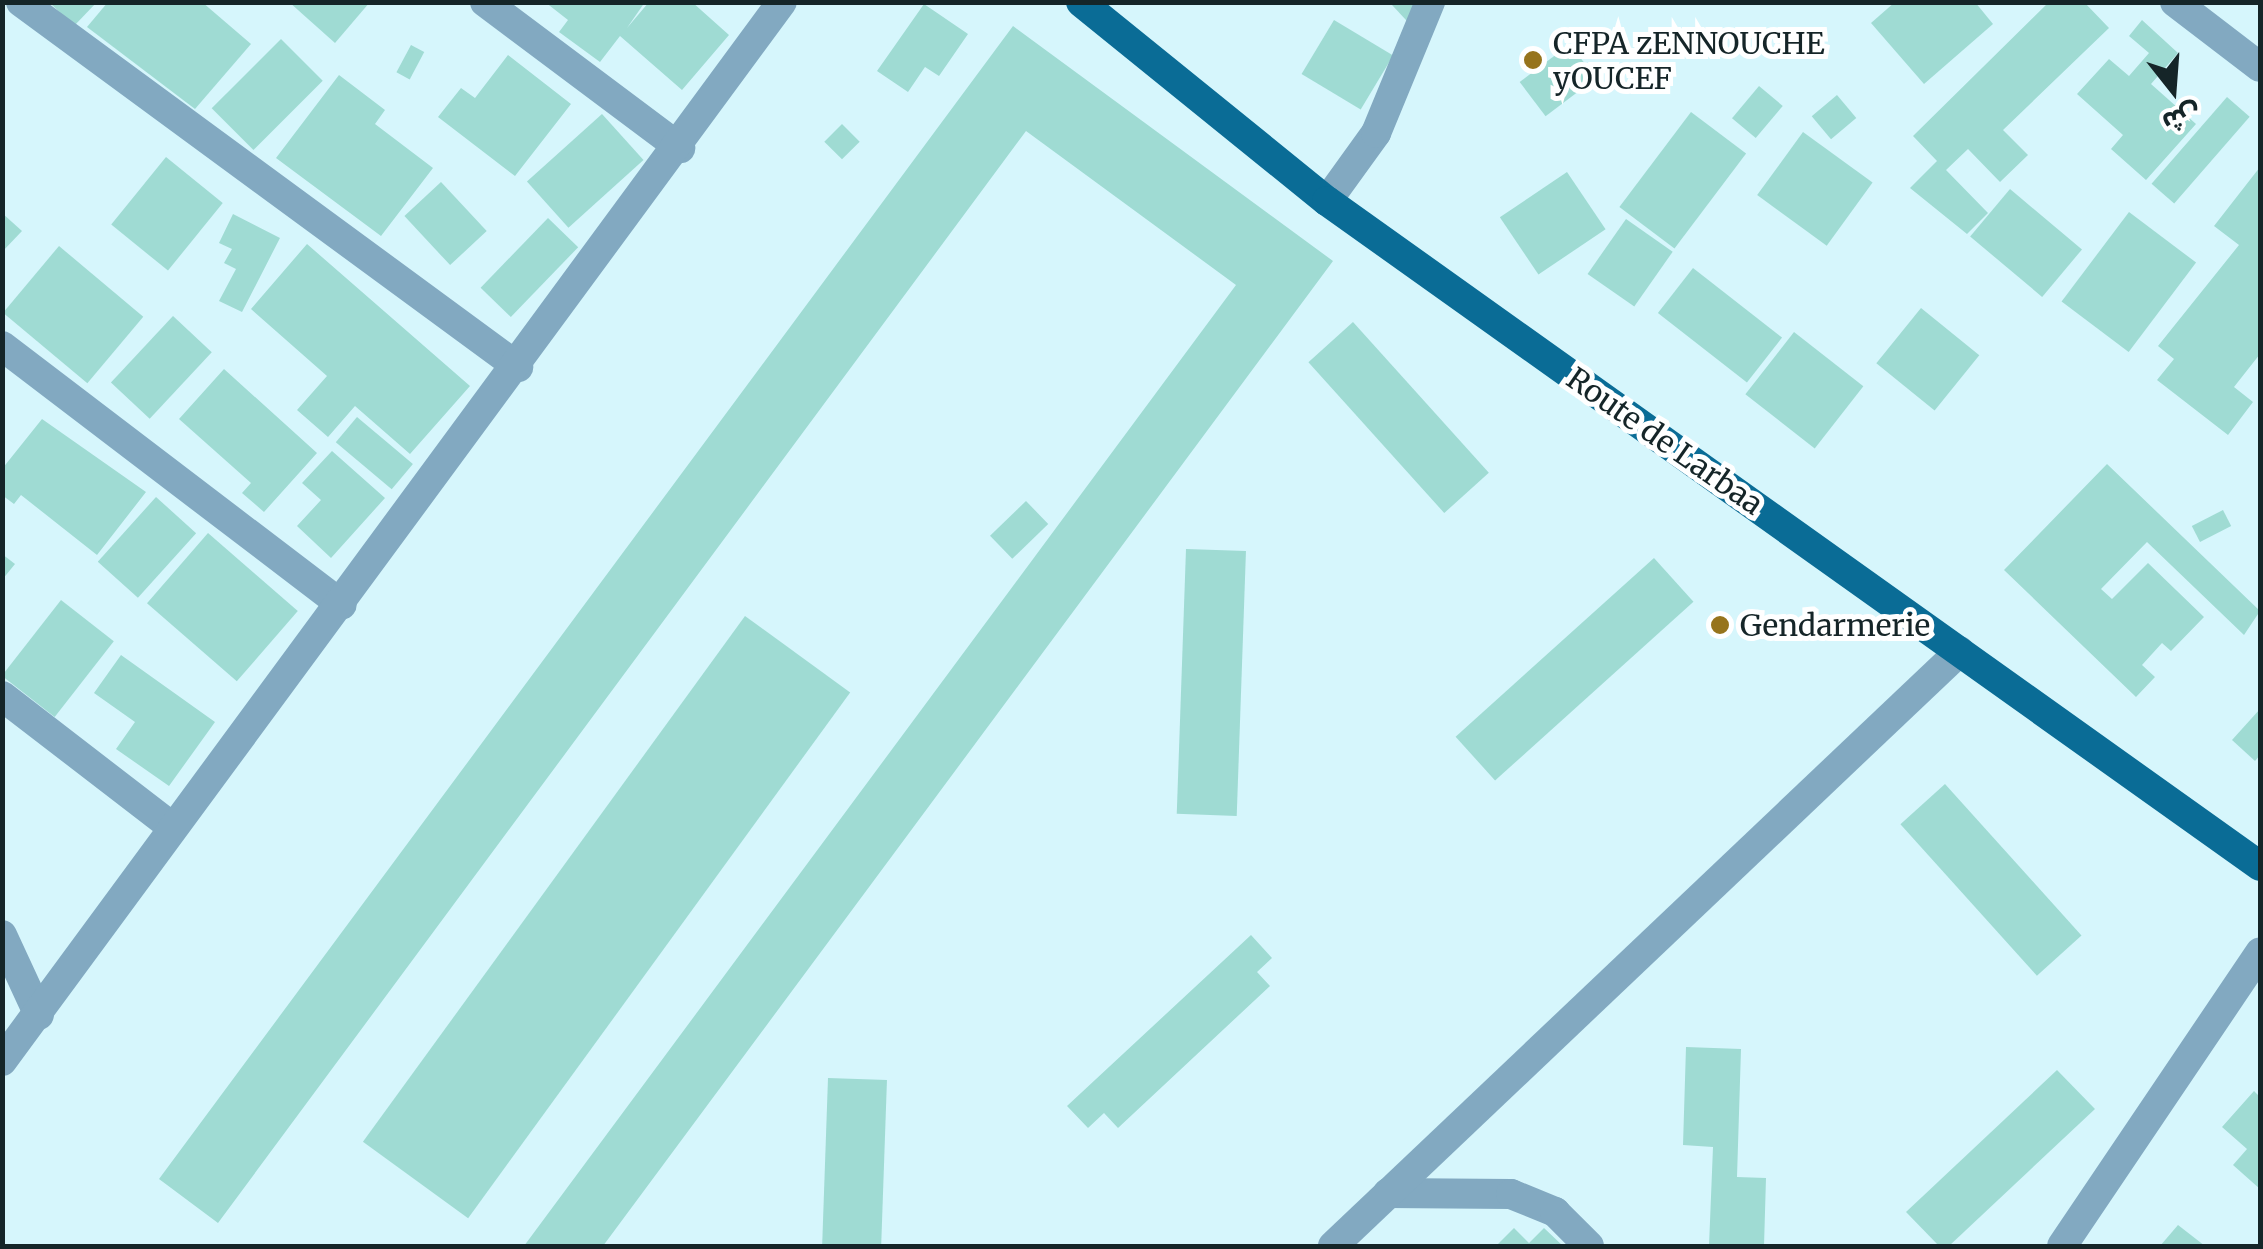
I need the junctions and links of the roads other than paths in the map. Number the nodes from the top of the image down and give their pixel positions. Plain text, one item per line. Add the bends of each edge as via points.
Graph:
1 (21, 2) edge
2 (485, 2) edge
3 (782, 2) edge
4 (1081, 2) edge
5 (1430, 2) edge
6 (2174, 2) edge
7 (2260, 67) edge
8 (680, 148) junction
9 (1327, 201) junction
10 (2, 346) edge
11 (518, 367) junction
12 (342, 604) junction
13 (1960, 651) junction
14 (2, 696) edge
15 (172, 827) junction
16 (2260, 866) edge
17 (2, 935) edge
18 (2260, 952) edge
19 (39, 1016) junction
20 (2, 1061) edge
21 (1388, 1193) junction
22 (1333, 1246) edge
23 (1590, 1246) edge
24 (2062, 1246) edge

1 - 11 street
2 - 8 street
3 - 8 street
4 - 9 main road, Route de Larbaa
5 - 9 street via 1376,133
6 - 7 street
8 - 11 street
9 - 13 main road, Route de Larbaa
10 - 12 street
11 - 12 street
12 - 15 street
13 - 16 main road, Route de Larbaa
13 - 21 street
14 - 15 street
15 - 19 street
17 - 19 street
18 - 24 street
19 - 20 street
21 - 22 street
21 - 23 street via 1511,1194 1555,1212

